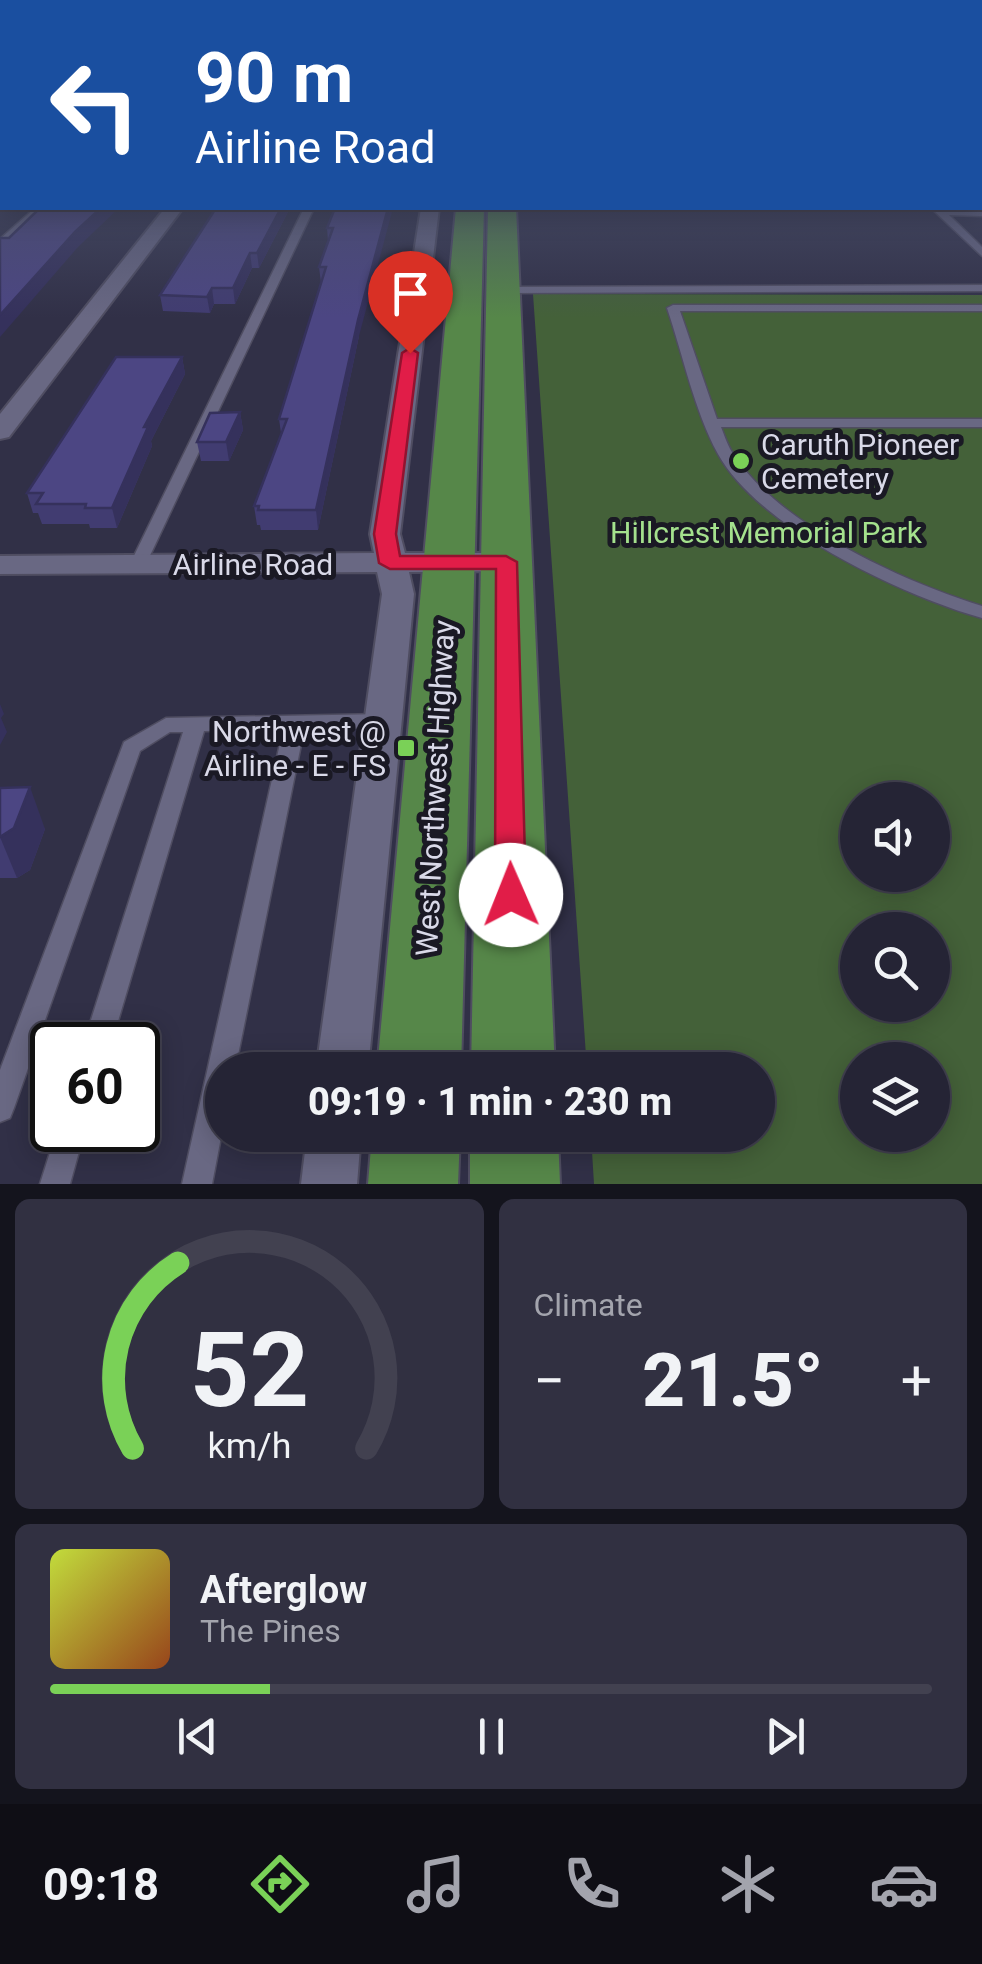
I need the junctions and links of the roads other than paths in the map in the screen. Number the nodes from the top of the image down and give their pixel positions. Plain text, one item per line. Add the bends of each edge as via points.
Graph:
1 (38, 210) edge
2 (172, 210) edge
3 (308, 210) edge
4 (430, 210) edge
5 (470, 210) edge
6 (502, 210) edge
7 (938, 210) edge
8 (982, 212) edge
9 (0, 244) edge
10 (982, 253) edge
11 (982, 288) edge
12 (503, 290) junction
13 (982, 308) edge
14 (712, 422) junction
15 (982, 423) edge
16 (0, 431) edge
17 (477, 562) junction
18 (390, 563) junction
19 (138, 564) junction
20 (0, 565) edge
21 (982, 612) edge
22 (383, 721) junction
23 (295, 722) junction
24 (196, 724) junction
25 (105, 1022) edge
26 (344, 1052) edge
27 (421, 1052) edge
28 (512, 1052) edge
29 (0, 1108) edge
30 (65, 1152) edge
31 (332, 1152) edge
32 (415, 1152) edge
33 (514, 1152) edge
34 (55, 1184) edge
35 (198, 1184) edge
36 (328, 1184) edge
37 (413, 1184) edge
38 (514, 1184) edge

1 - 9 lane
2 - 16 street
3 - 19 lane
4 - 18 street via 385,534
5 - 17 main road, West Northwest Highway
6 - 12 main road, West Northwest Highway
7 - 8 lane
7 - 10 lane
11 - 12 lane
12 - 17 main road, West Northwest Highway
13 - 14 lane via 673,308
14 - 15 lane
14 - 21 lane via 729,459 780,511 870,568
17 - 18 street, Airline Road
17 - 27 main road, West Northwest Highway
17 - 28 main road, West Northwest Highway
18 - 19 street, Airline Road
18 - 22 street via 398,594
19 - 20 street, Airline Road
22 - 23 lane
22 - 26 street
23 - 24 lane
23 - 35 lane
24 - 25 lane
24 - 29 lane via 166,725 130,747
30 - 34 lane
31 - 36 street
32 - 37 main road
33 - 38 main road

